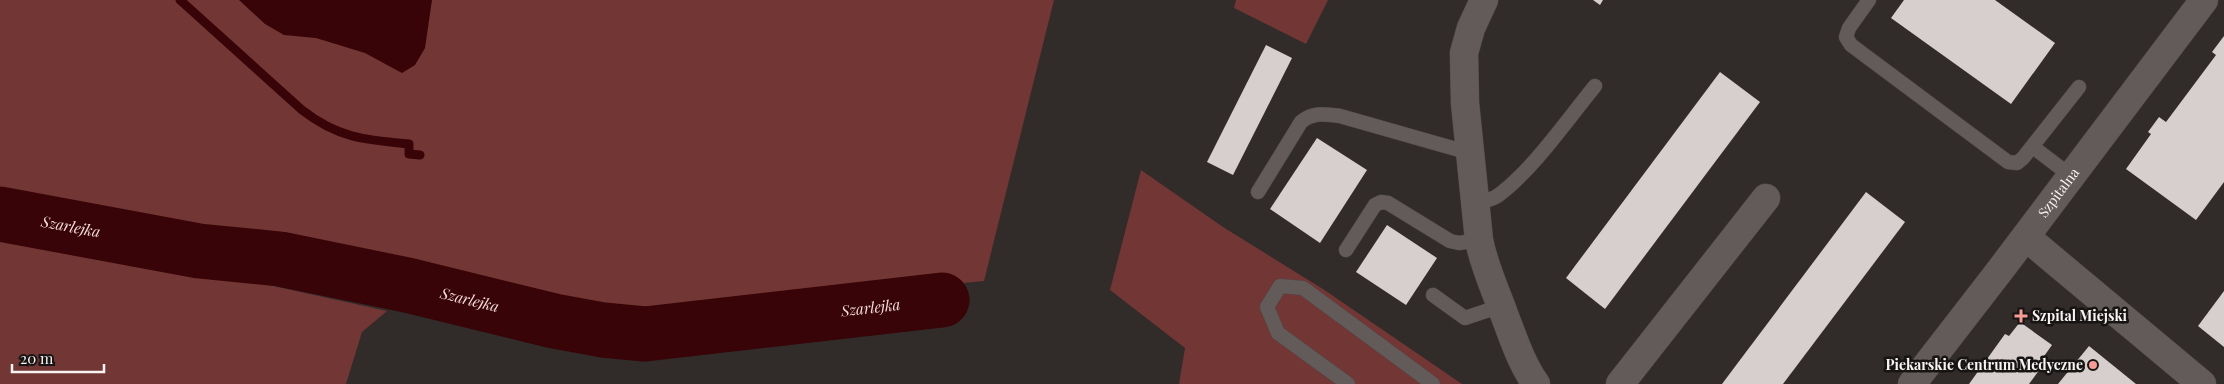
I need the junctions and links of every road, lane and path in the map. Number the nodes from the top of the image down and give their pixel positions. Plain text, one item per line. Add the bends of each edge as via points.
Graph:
1 (1484, 0) edge
2 (1870, 0) edge
3 (2204, 0) edge
4 (1595, 86) dead end
5 (2079, 87) dead end
6 (2033, 147) junction
7 (1470, 153) junction
8 (2071, 176) junction
9 (1258, 192) dead end
10 (1766, 198) dead end
11 (1475, 202) junction
12 (2026, 237) junction
13 (1479, 240) junction
14 (1346, 250) dead end
15 (1433, 295) dead end
16 (1501, 306) junction
17 (1348, 384) edge
18 (1433, 384) edge
19 (1536, 384) edge
20 (1620, 384) edge
21 (1912, 384) edge
22 (2202, 384) edge

1 - 7 street via 1464,53
2 - 6 lane via 1849,28 1846,37 1852,45 2008,162 2017,163
3 - 8 street, Szpitalna
4 - 11 lane via 1519,176 1500,194
5 - 6 lane
6 - 8 lane
7 - 9 lane via 1340,116 1308,116 1301,122
7 - 11 street
8 - 12 street, Szpitalna
10 - 20 street
11 - 13 street
12 - 21 street, Szpitalna
12 - 22 street
13 - 14 lane via 1450,241 1388,203 1381,202 1375,205
13 - 16 street via 1483,261
15 - 16 lane via 1465,318
16 - 19 street
17 - 18 lane via 1278,334 1267,307 1280,286 1303,288

